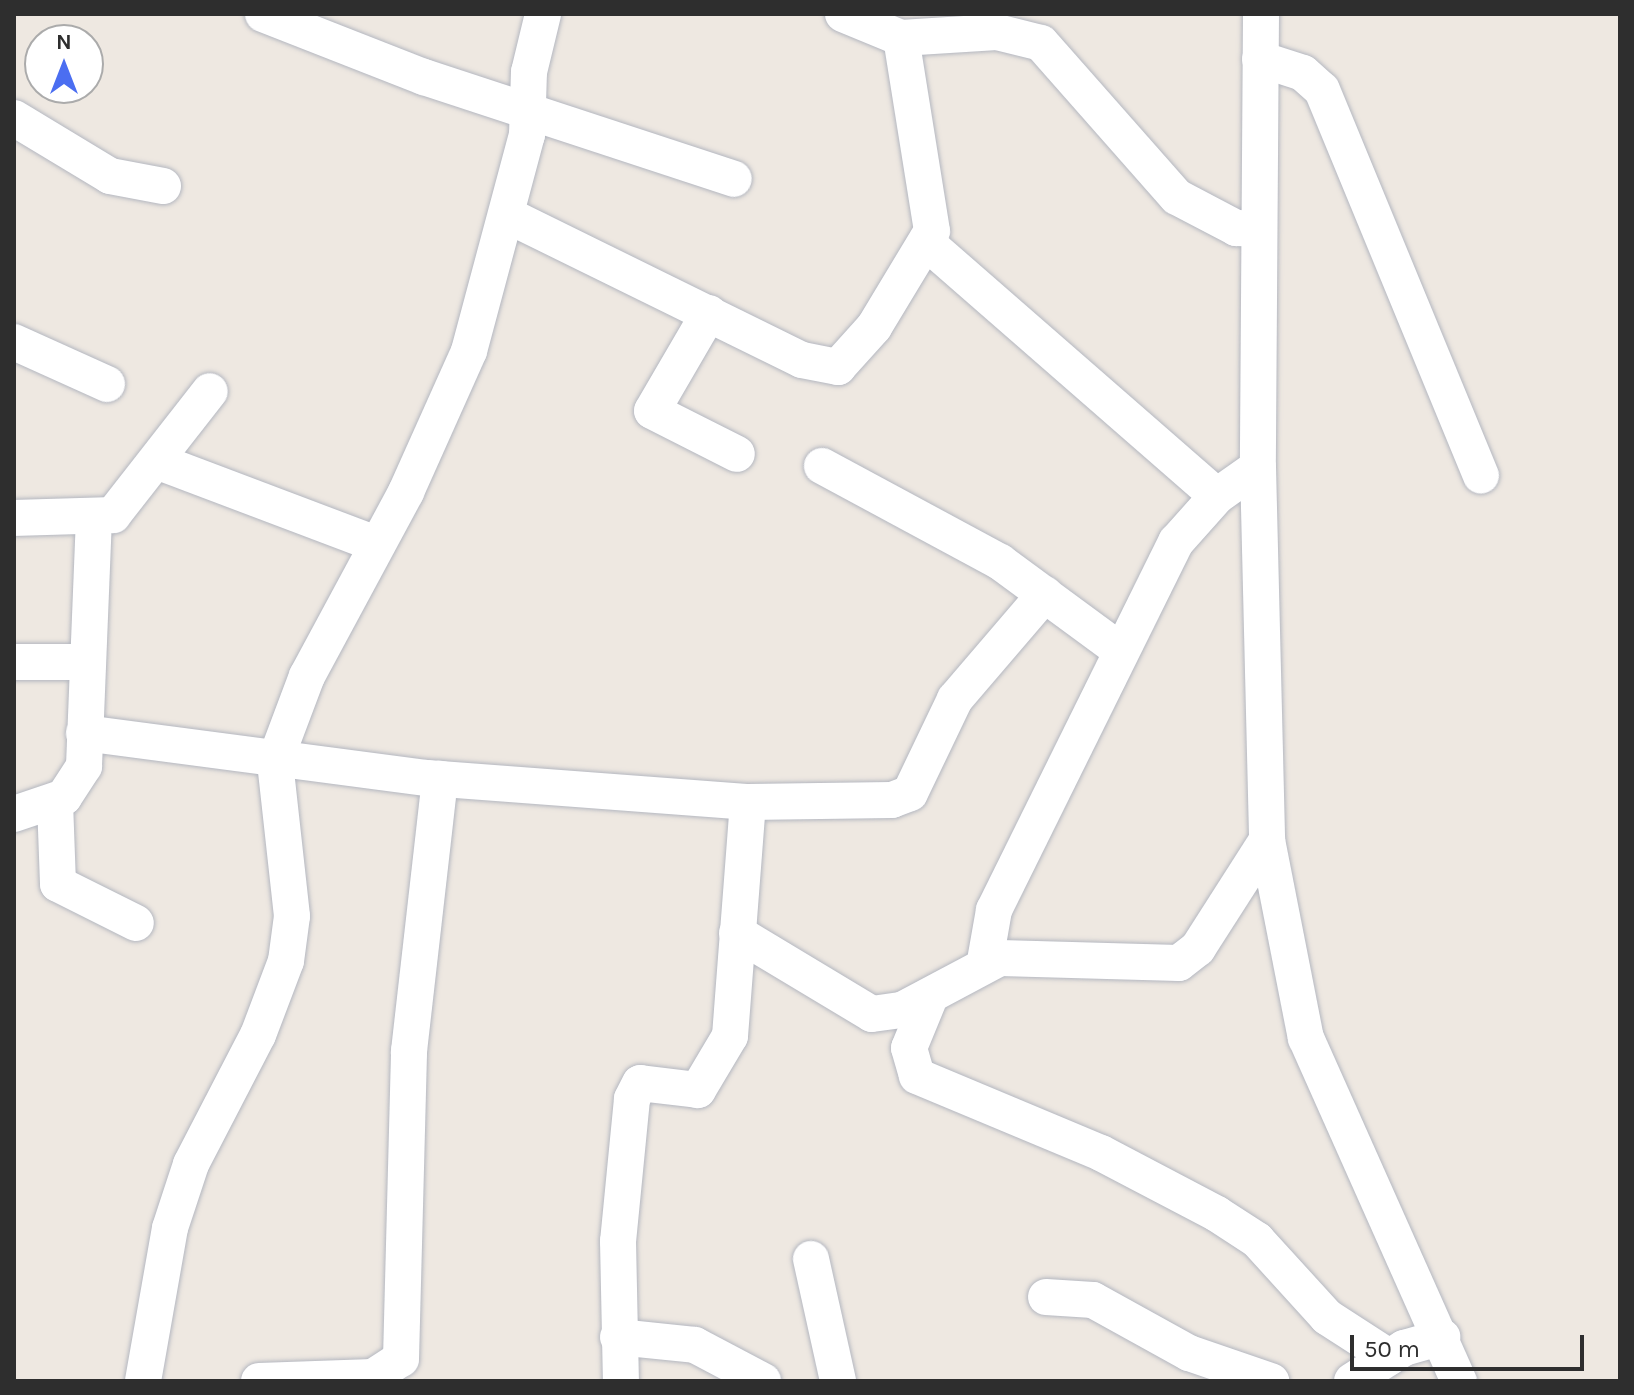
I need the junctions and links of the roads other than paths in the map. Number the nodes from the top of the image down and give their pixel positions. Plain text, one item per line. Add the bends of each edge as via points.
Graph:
1 (263, 14) edge
2 (543, 14) edge
3 (843, 14) edge
4 (1261, 14) edge
5 (901, 38) junction
6 (1260, 59) junction
7 (529, 108) junction
8 (14, 118) edge
9 (734, 179) dead end
10 (163, 186) dead end
11 (509, 216) junction
12 (1259, 229) junction
13 (928, 244) junction
14 (709, 313) junction
15 (14, 342) edge
16 (107, 384) dead end
17 (210, 391) dead end
18 (737, 454) dead end
19 (159, 462) junction
20 (822, 466) dead end
21 (1258, 467) junction
22 (1481, 476) dead end
23 (1217, 496) junction
24 (14, 518) edge
25 (94, 521) junction
26 (376, 544) junction
27 (1045, 594) junction
28 (1121, 651) junction
29 (14, 662) edge
30 (87, 662) junction
31 (84, 733) junction
32 (275, 761) junction
33 (440, 779) junction
34 (55, 802) junction
35 (748, 802) junction
36 (14, 814) edge
37 (1267, 840) junction
38 (136, 923) dead end
39 (737, 933) junction
40 (985, 961) junction
41 (930, 997) junction
42 (811, 1259) dead end
43 (1046, 1297) dead end
44 (618, 1337) junction
45 (1442, 1337) junction
46 (1389, 1357) junction
47 (143, 1381) edge
48 (259, 1381) edge
49 (621, 1381) edge
50 (763, 1381) edge
51 (838, 1381) edge
52 (1271, 1381) edge
53 (1352, 1381) edge
54 (1459, 1381) edge

1 - 7 street via 424,77
2 - 7 street via 529,72
3 - 5 street
4 - 6 street
5 - 12 street via 997,32 1041,43 1177,197 1236,228
5 - 13 street via 933,218
6 - 12 street
6 - 22 street via 1303,73 1322,90
7 - 9 street
7 - 11 street
8 - 10 street via 110,176
11 - 14 street
11 - 26 street via 469,351
12 - 21 street
13 - 14 street via 907,262 850,360 838,367 802,360
13 - 23 street
14 - 18 street via 652,411
15 - 16 street
17 - 19 street
19 - 25 street via 127,503
19 - 26 street
20 - 27 street
21 - 23 street
21 - 37 street
23 - 28 street via 1176,542
24 - 25 street
25 - 30 street
26 - 32 street via 307,676
27 - 28 street
27 - 35 street via 955,699 910,793 892,800
28 - 40 street via 994,910
29 - 30 street
30 - 31 street
31 - 32 street
31 - 34 street via 77,783
32 - 33 street
32 - 47 street via 292,916 286,961 258,1035 191,1164 170,1228
33 - 35 street
33 - 48 street via 409,1051 401,1359 373,1377
34 - 36 street
34 - 38 street via 58,884
35 - 39 street
37 - 40 street via 1198,948 1179,963 1032,956
37 - 45 street via 1306,1038
39 - 41 street via 872,1014
39 - 44 street via 734,1020 705,1083 691,1091 649,1083 635,1088 618,1241
40 - 41 street
41 - 46 street via 909,1048 917,1076 1101,1153 1217,1214 1257,1240 1327,1317
42 - 51 street
43 - 52 street via 1093,1300 1189,1353
44 - 49 street
44 - 50 street via 695,1345
45 - 46 street
45 - 54 street
46 - 53 street

